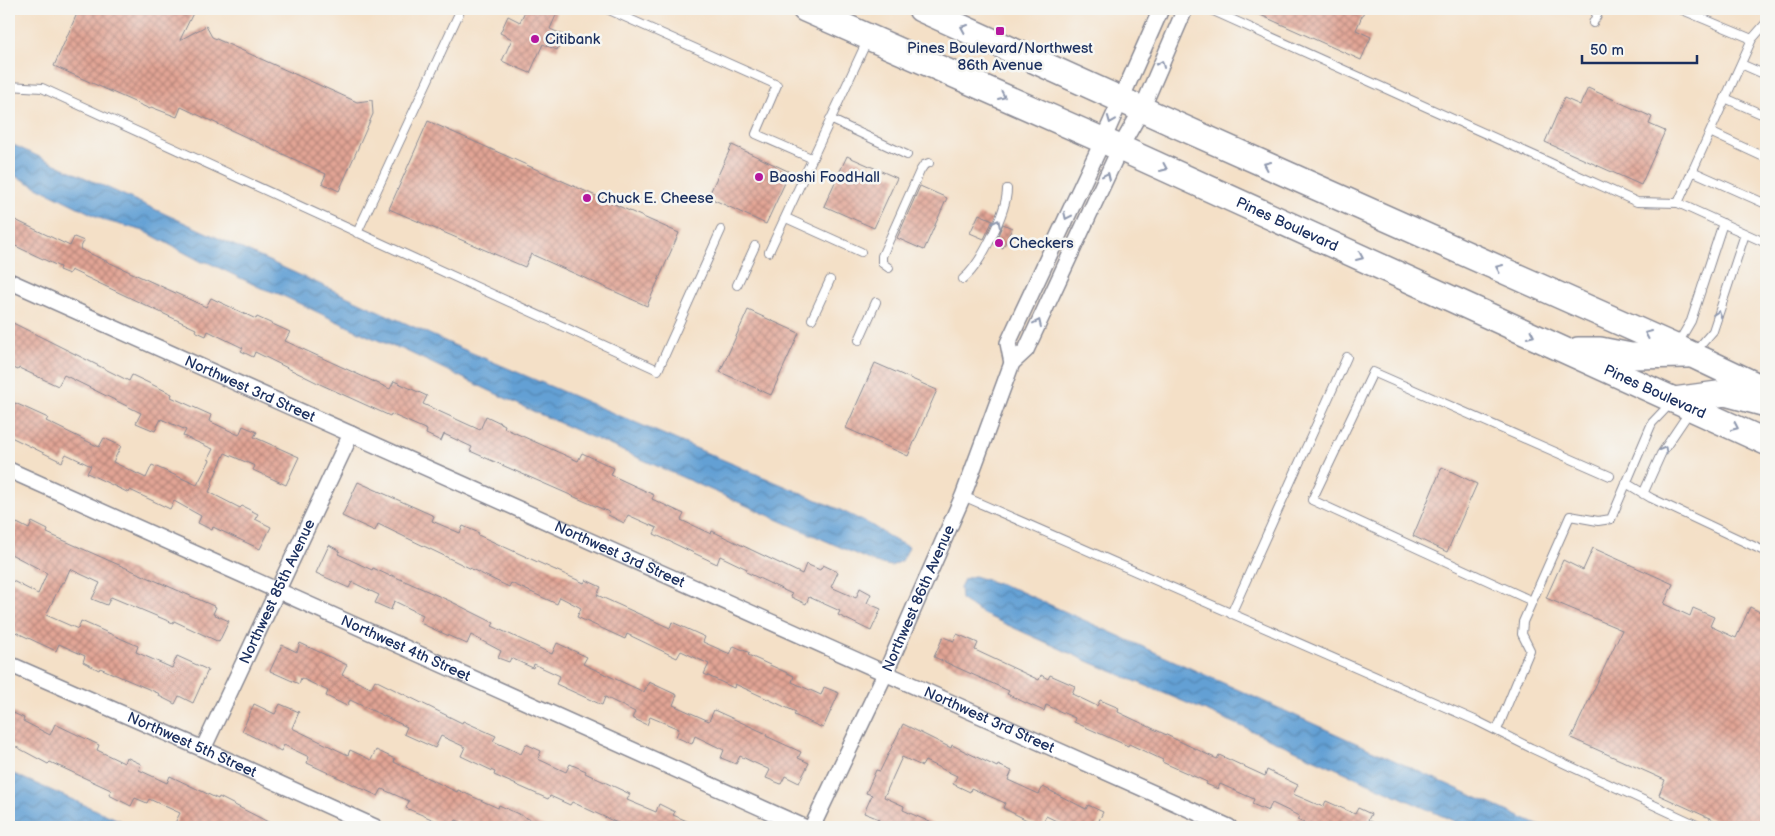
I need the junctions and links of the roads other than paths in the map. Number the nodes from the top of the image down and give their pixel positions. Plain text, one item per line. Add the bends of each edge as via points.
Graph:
1 (460, 9) edge
2 (607, 9) edge
3 (805, 9) edge
4 (921, 9) edge
5 (1161, 9) edge
6 (1185, 9) edge
7 (1209, 9) edge
8 (1600, 9) edge
9 (1680, 9) edge
10 (1594, 23) dead end
11 (1766, 23) edge
12 (869, 37) junction
13 (1752, 39) junction
14 (1741, 64) junction
15 (1766, 75) edge
16 (9, 86) edge
17 (1725, 98) junction
18 (1131, 104) junction
19 (1766, 116) edge
20 (830, 119) junction
21 (1710, 132) junction
22 (1111, 144) junction
23 (907, 155) dead end
24 (812, 158) junction
25 (1766, 158) edge
26 (930, 163) dead end
27 (1692, 171) junction
28 (1007, 189) dead end
29 (1678, 203) junction
30 (1766, 204) edge
31 (786, 218) junction
32 (1723, 224) junction
33 (721, 230) dead end
34 (357, 233) junction
35 (1745, 234) junction
36 (1766, 244) edge
37 (755, 246) dead end
38 (769, 252) dead end
39 (861, 252) dead end
40 (889, 268) dead end
41 (963, 279) dead end
42 (830, 280) dead end
43 (9, 281) edge
44 (737, 285) dead end
45 (876, 302) dead end
46 (812, 319) dead end
47 (859, 340) dead end
48 (1563, 349) junction
49 (1684, 351) junction
50 (1347, 357) dead end
51 (1766, 390) edge
52 (1683, 404) junction
53 (1766, 404) edge
54 (351, 434) junction
55 (1766, 442) edge
56 (9, 470) edge
57 (1610, 476) dead end
58 (1626, 483) junction
59 (1643, 494) junction
60 (963, 496) junction
61 (1766, 552) edge
62 (278, 590) junction
63 (1532, 601) junction
64 (1231, 614) junction
65 (9, 664) edge
66 (885, 674) junction
67 (1496, 730) junction
68 (203, 749) junction
69 (375, 827) edge
70 (804, 827) edge
71 (812, 827) edge
72 (1229, 827) edge
73 (1701, 827) edge

1 - 34 lane
2 - 24 lane via 778,85 756,134
3 - 12 highway, Pines Boulevard
18 -> 4 highway
5 - 18 street
18 -> 6 street
7 - 29 lane via 1637,202
8 - 10 lane
9 - 13 lane
11 - 13 lane
12 - 20 lane
12 -> 22 highway, Pines Boulevard
13 - 14 lane
14 - 15 lane
14 - 17 lane
16 - 34 lane via 42,88
17 - 19 lane
17 - 21 lane
18 - 22 street, Northwest 86th Avenue
18 -> 22 street, Northwest 86th Avenue
49 -> 18 highway
20 - 23 lane
20 - 24 lane
21 - 25 lane
21 - 27 lane
22 -> 48 highway, Pines Boulevard
22 - 60 street, Northwest 86th Avenue via 1008,343 1012,362
24 - 31 lane
26 - 40 lane via 920,171 882,256 882,263
27 - 29 lane
27 - 30 lane
41 -> 28 lane via 971,273 984,251 1006,202
29 - 32 lane
31 - 38 lane
31 - 39 lane
32 - 35 lane
32 - 49 lane
33 - 34 lane via 658,370
35 - 36 lane
49 -> 35 lane via 1713,331
37 - 44 lane
42 - 46 lane
43 - 54 street, Northwest 3rd Street
45 - 47 lane
48 - 49 highway via 1600,350 1631,356
48 - 52 highway, Pines Boulevard
49 - 51 highway
50 - 64 lane
52 - 53 highway via 1725,393
52 -> 55 highway, Pines Boulevard
52 - 58 lane via 1652,423
59 -> 52 lane
54 - 62 street, Northwest 85th Avenue
54 - 66 street, Northwest 3rd Street
56 - 62 street, Northwest 4th Street
57 - 63 lane via 1373,372 1312,500
58 - 59 lane
58 - 63 lane via 1611,519 1570,516
59 - 61 lane
60 - 64 lane
60 - 66 street, Northwest 86th Avenue
62 - 68 street, Northwest 85th Avenue
62 - 70 street, Northwest 4th Street
63 - 67 lane via 1523,622 1522,634 1530,650
64 - 67 lane
65 - 68 street, Northwest 5th Street
66 - 71 street, Northwest 86th Avenue
66 - 72 street, Northwest 3rd Street
67 - 73 lane
68 - 69 street, Northwest 5th Street

